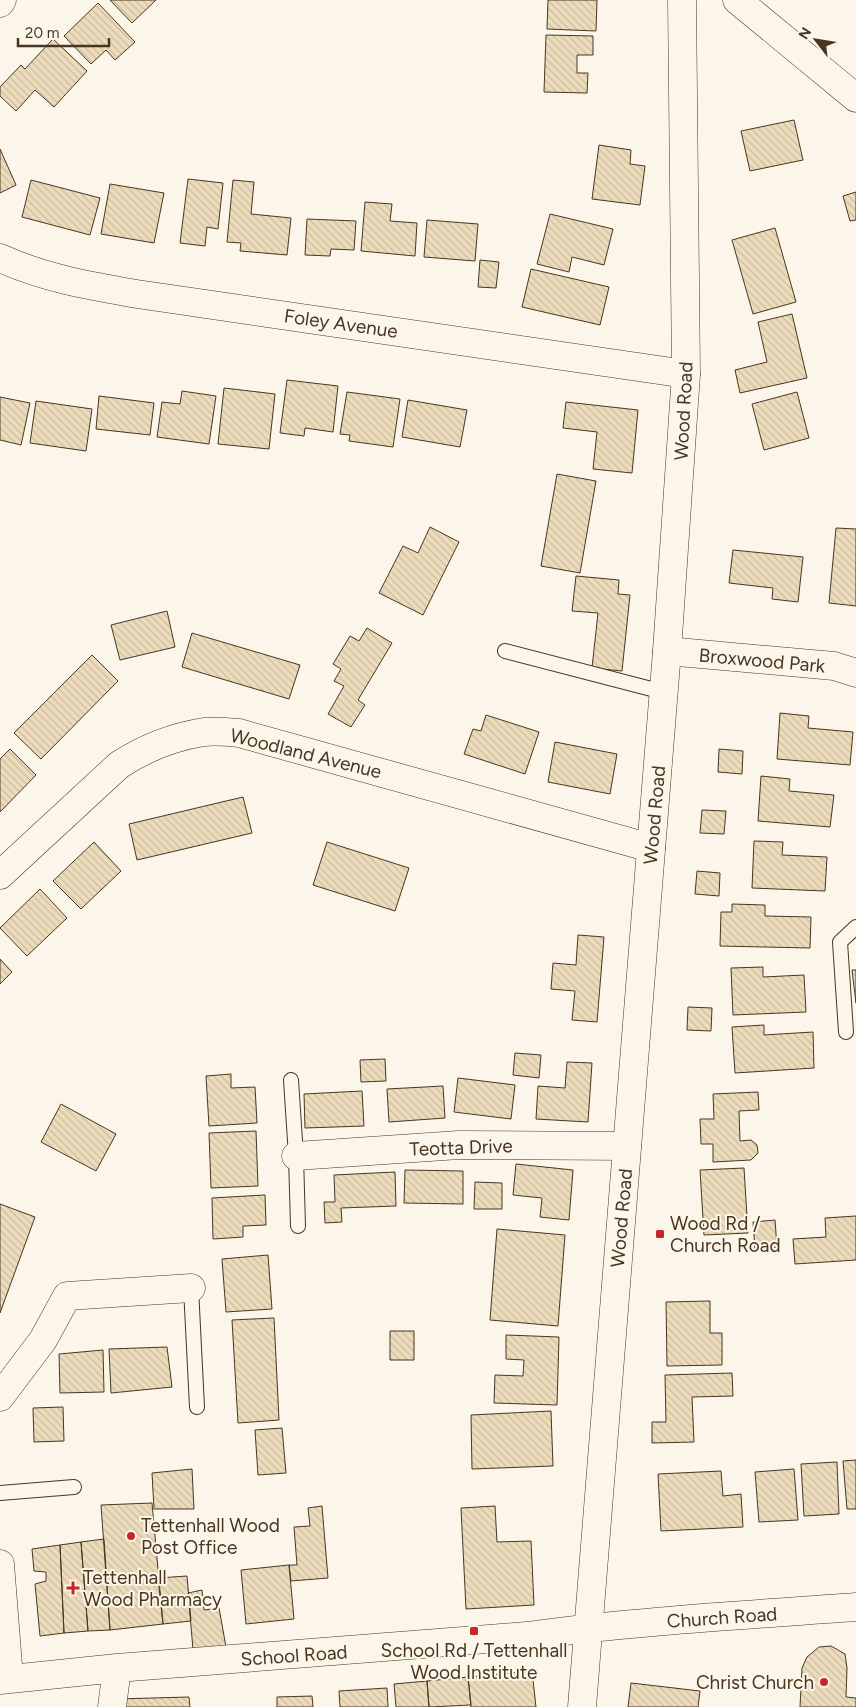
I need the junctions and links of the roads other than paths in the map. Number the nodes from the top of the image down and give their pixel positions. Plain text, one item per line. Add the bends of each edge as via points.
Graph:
1 (2, 0) edge
2 (682, 0) edge
3 (737, 0) edge
4 (0, 3) edge
5 (856, 98) edge
6 (0, 258) edge
7 (686, 374) junction
8 (504, 651) dead end
9 (667, 651) junction
10 (856, 673) edge
11 (663, 692) junction
12 (651, 848) junction
13 (0, 875) edge
14 (856, 927) edge
15 (846, 1032) dead end
16 (291, 1080) dead end
17 (627, 1146) junction
18 (296, 1156) junction
19 (298, 1226) dead end
20 (191, 1288) joint
21 (0, 1397) edge
22 (197, 1407) dead end
23 (74, 1487) dead end
24 (0, 1493) edge
25 (0, 1564) edge
26 (856, 1607) edge
27 (588, 1628) junction
28 (117, 1668) junction
29 (5, 1679) edge
30 (112, 1707) edge
31 (582, 1707) edge

1 - 4 street
2 - 7 street, Wood Road
3 - 5 street
6 - 7 street, Foley Avenue via 22,268 81,285
7 - 9 street, Wood Road
8 - 11 lane
9 - 10 street, Broxwood Park via 834,666
9 - 11 street, Wood Road
11 - 12 street, Wood Road
12 - 13 street, Woodland Avenue via 248,735 205,732 140,751 119,765
12 - 17 street, Wood Road
14 - 15 lane via 840,942
16 - 18 lane
17 - 18 street, Teotta Drive via 459,1144
17 - 27 street, Wood Road
18 - 19 lane
20 - 21 street via 67,1296 43,1340
20 - 22 lane
23 - 24 lane
25 - 29 street
26 - 27 street, Church Road
27 - 28 street, School Road via 526,1636
27 - 31 street, Wood Road
28 - 29 street, School Road
28 - 30 street

